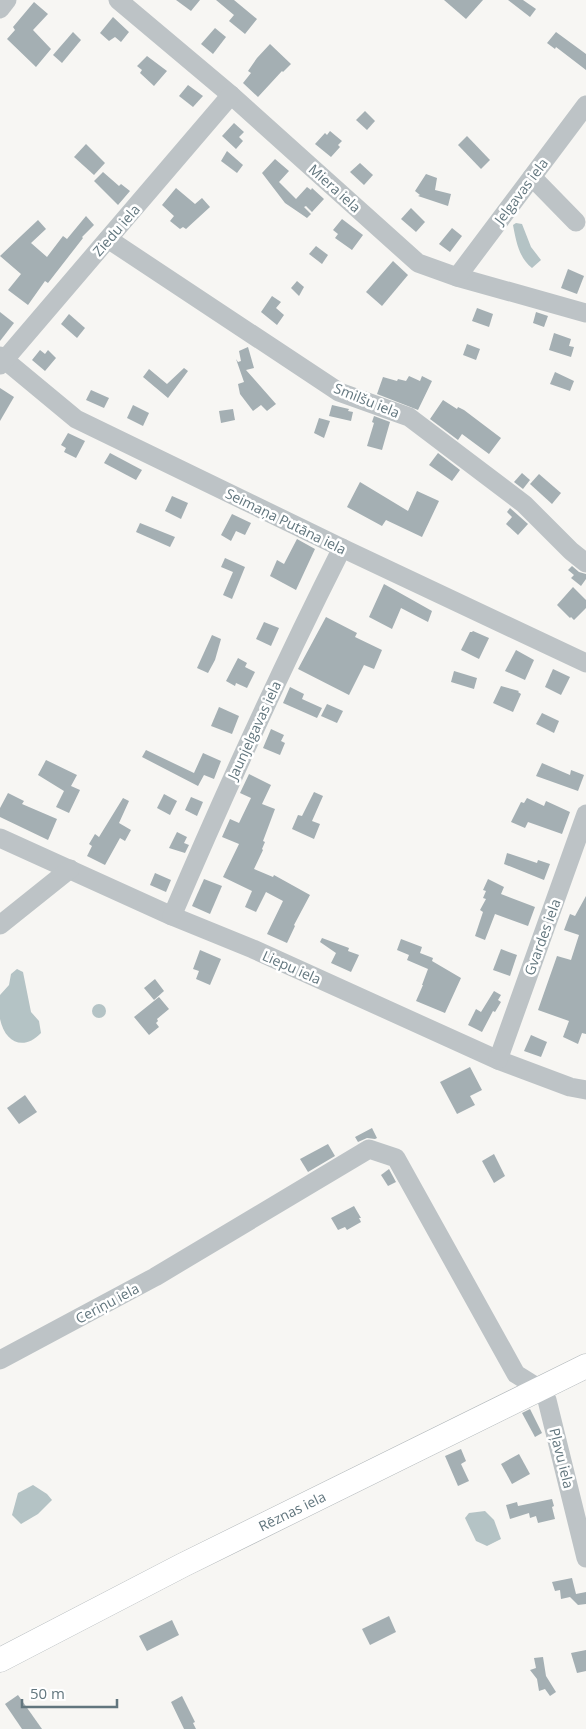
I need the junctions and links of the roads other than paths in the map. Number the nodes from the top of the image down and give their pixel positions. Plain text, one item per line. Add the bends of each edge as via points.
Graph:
1 (8, 0) edge
2 (118, 0) edge
3 (0, 9) edge
4 (231, 95) junction
5 (586, 105) edge
6 (532, 177) junction
7 (576, 222) dead end
8 (108, 239) junction
9 (457, 277) junction
10 (586, 314) edge
11 (1, 360) edge
12 (342, 548) junction
13 (586, 563) edge
14 (586, 664) edge
15 (586, 814) edge
16 (0, 838) edge
17 (70, 869) junction
18 (172, 916) junction
19 (0, 925) edge
20 (498, 1060) junction
21 (586, 1090) edge
22 (0, 1360) edge
23 (586, 1366) edge
24 (540, 1389) junction
25 (586, 1558) edge
26 (0, 1660) edge

1 - 3 street
2 - 4 street, Miera iela
4 - 8 street, Ziedu iela
4 - 9 street, Miera iela via 418,263
5 - 6 street, Jelgavas iela
6 - 7 street
6 - 9 street, Jelgavas iela
8 - 11 street, Ziedu iela
8 - 13 street, Smilšu iela via 339,392 409,417 524,504
9 - 10 street, Miera iela
11 - 12 street, Seimaņa Putāna iela via 76,418
12 - 14 street, Seimaņa Putāna iela
12 - 18 street, Jaunjelgavas iela via 240,760
15 - 20 street, Gvardes iela
16 - 17 street, Liepu iela
17 - 18 street, Liepu iela
17 - 19 street
18 - 20 street, Liepu iela via 253,949
20 - 21 street, Liepu iela
22 - 24 street, Ceriņu iela via 155,1277 369,1149 396,1158 516,1374
23 - 24 main road, Rēznas iela
24 - 25 street, Pļavu iela via 548,1400
24 - 26 main road, Rēznas iela via 183,1565

